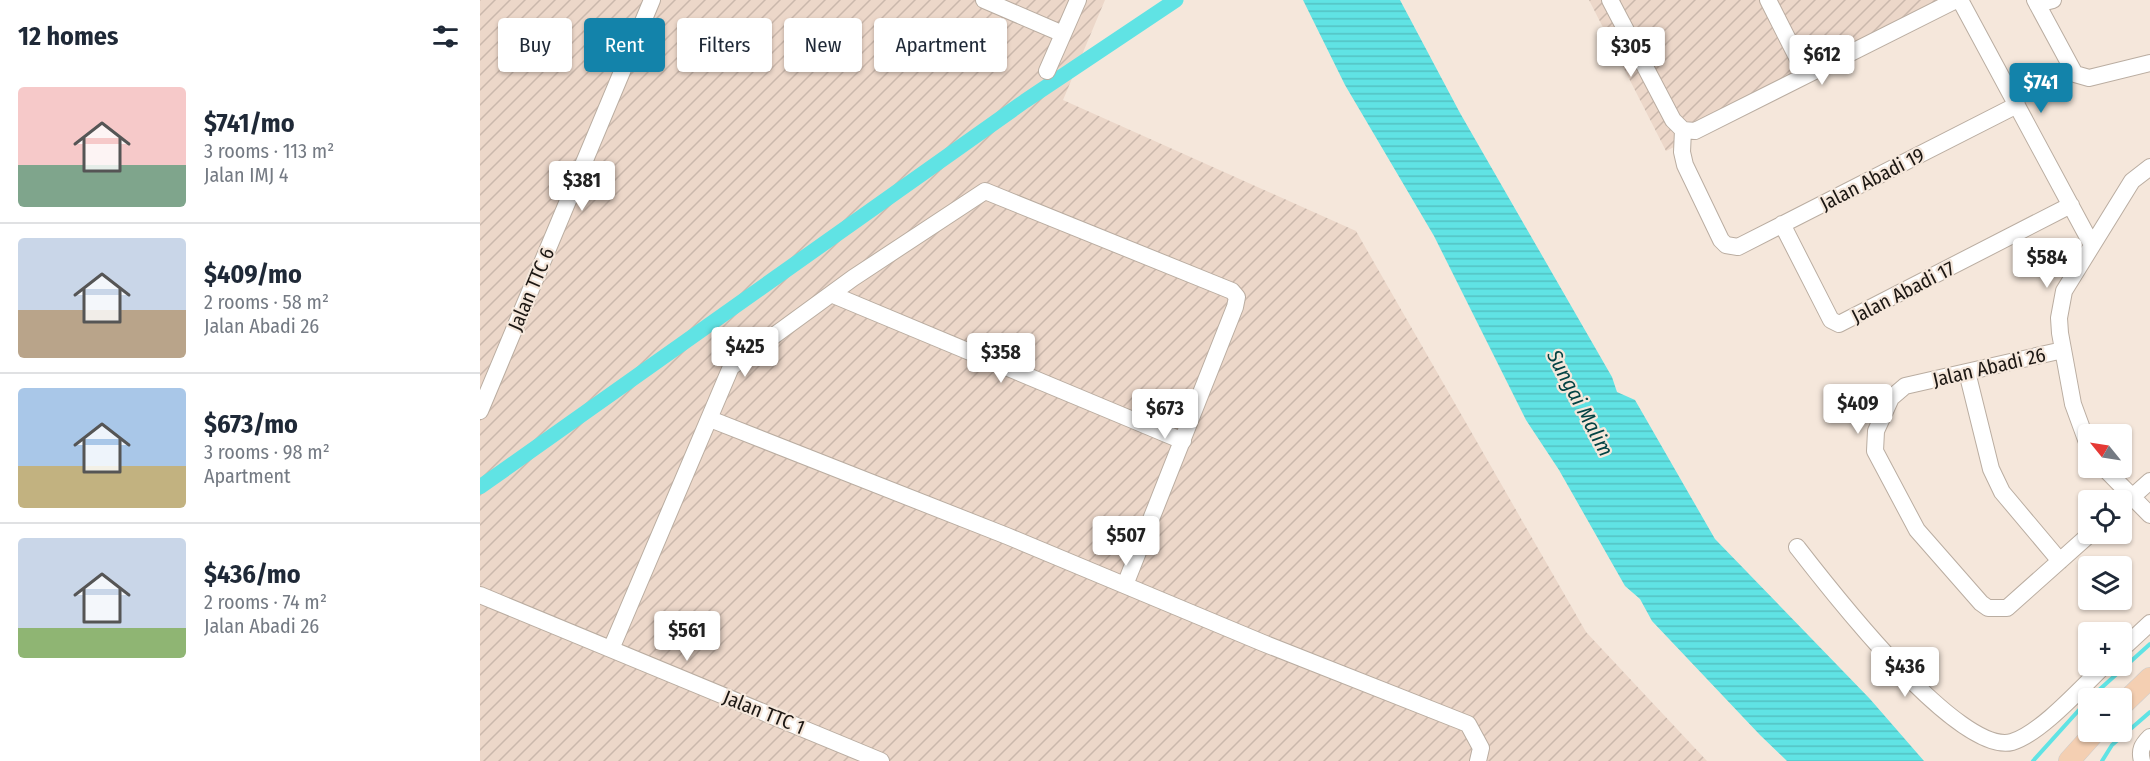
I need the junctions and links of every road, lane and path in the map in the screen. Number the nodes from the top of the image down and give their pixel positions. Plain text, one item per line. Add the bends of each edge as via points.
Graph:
1 (652, 0) edge
2 (984, 0) edge
3 (1078, 0) edge
4 (1610, 0) edge
5 (1768, 0) edge
6 (1958, 0) edge
7 (2042, 1) edge
8 (1063, 34) junction
9 (2150, 63) edge
10 (1047, 71) dead end
11 (1806, 75) junction
12 (2017, 105) junction
13 (1683, 130) junction
14 (2150, 167) edge
15 (2071, 205) junction
16 (1782, 224) junction
17 (2092, 245) junction
18 (831, 294) junction
19 (2063, 350) junction
20 (1967, 372) junction
21 (480, 411) edge
22 (710, 419) junction
23 (2080, 424) edge
24 (1183, 441) junction
25 (2150, 481) edge
26 (2132, 497) edge
27 (2132, 505) edge
28 (2150, 514) edge
29 (2079, 544) edge
30 (1797, 547) dead end
31 (2060, 561) junction
32 (1125, 585) junction
33 (480, 595) edge
34 (2150, 623) edge
35 (2132, 640) edge
36 (611, 649) junction
37 (2093, 676) edge
38 (2150, 678) edge
39 (2150, 691) edge
40 (2132, 697) edge
41 (2132, 702) edge
42 (2150, 737) edge
43 (2085, 742) edge
44 (881, 761) edge
45 (1478, 761) edge
46 (2069, 761) edge
47 (2142, 761) edge

1 - 21 street, Jalan TTC 6
2 - 8 street
3 - 8 street
4 - 13 street via 1673,120
5 - 11 street
6 - 11 street
6 - 12 street
7 - 9 street via 2075,74 2090,78
8 - 10 street
11 - 13 street via 1695,131
12 - 15 street
12 - 16 street, Jalan Abadi 19
13 - 16 street, Jalan Abadi 19 via 1685,165 1726,245 1738,247
14 - 17 street via 2133,181
15 - 16 street, Jalan Abadi 17 via 1839,324 1831,320
15 - 17 street
17 - 19 street via 2064,291 2059,318
18 - 22 street via 731,367
18 - 24 street
18 - 24 street via 985,191 1232,291 1237,297 1236,307
19 - 20 street, Jalan Abadi 26
19 - 23 street
20 - 31 street via 1990,469 2002,492
20 - 31 street, Jalan Abadi 26 via 1914,384 1897,392 1876,431 1875,451 1917,530 1988,608 2007,608
22 - 32 street
22 - 36 street
24 - 32 street
25 - 26 street
27 - 28 street
29 - 31 street
30 - 37 street via 1849,614 1925,695 1978,735 2010,743 2024,737
32 - 45 street via 1468,724 1481,748
33 - 36 street, Jalan TTC 1
34 - 35 street
36 - 44 street, Jalan TTC 1
38 - 40 main road
39 - 41 main road
42 - 47 street via 2142,746
43 - 46 main road

